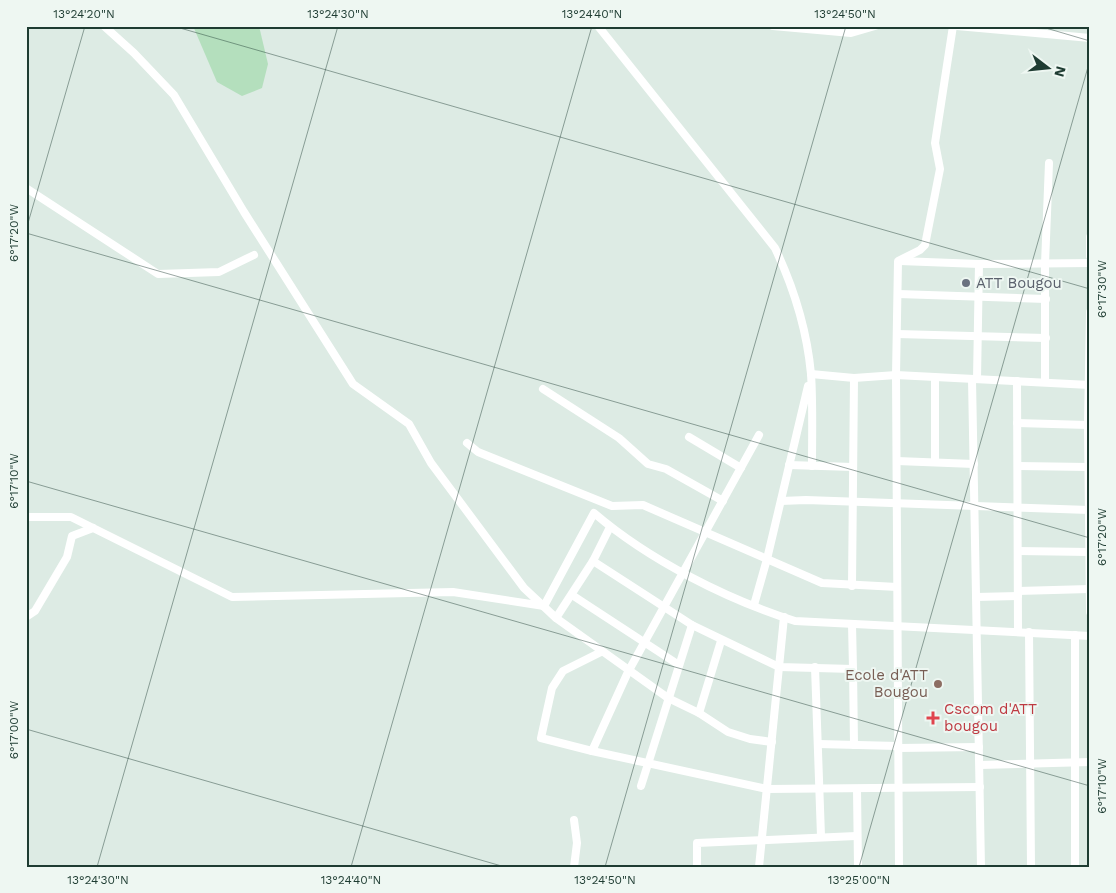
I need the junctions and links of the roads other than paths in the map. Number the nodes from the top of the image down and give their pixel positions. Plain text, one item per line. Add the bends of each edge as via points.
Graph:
1 (104, 26) edge
2 (598, 26) edge
3 (773, 26) edge
4 (876, 26) edge
5 (953, 26) edge
6 (957, 26) edge
7 (1090, 38) edge
8 (1049, 163) dead end
9 (26, 188) edge
10 (1090, 237) edge
11 (1090, 252) edge
12 (254, 255) dead end
13 (1090, 256) edge
14 (898, 261) junction
15 (1090, 263) edge
16 (979, 264) junction
17 (1045, 264) junction
18 (898, 294) junction
19 (978, 296) junction
20 (1046, 299) junction
21 (1090, 312) edge
22 (897, 334) junction
23 (977, 337) junction
24 (1046, 338) junction
25 (811, 374) junction
26 (896, 375) junction
27 (854, 378) junction
28 (935, 378) junction
29 (975, 379) junction
30 (1017, 381) junction
31 (1045, 382) junction
32 (1089, 385) edge
33 (543, 389) dead end
34 (1017, 423) junction
35 (1088, 426) junction
36 (759, 435) dead end
37 (689, 437) dead end
38 (467, 443) dead end
39 (897, 460) junction
40 (935, 462) junction
41 (974, 464) junction
42 (789, 465) junction
43 (812, 466) junction
44 (1018, 466) junction
45 (853, 467) junction
46 (1088, 467) junction
47 (741, 468) junction
48 (1089, 497) edge
49 (722, 501) junction
50 (781, 501) junction
51 (853, 502) junction
52 (897, 504) junction
53 (975, 507) junction
54 (1017, 508) junction
55 (1089, 510) edge
56 (26, 516) edge
57 (610, 526) junction
58 (93, 528) junction
59 (705, 532) junction
60 (1018, 551) junction
61 (1089, 552) edge
62 (767, 560) junction
63 (593, 561) junction
64 (681, 572) junction
65 (852, 586) junction
66 (897, 587) junction
67 (1089, 589) edge
68 (1018, 594) junction
69 (572, 595) junction
70 (976, 597) junction
71 (754, 605) junction
72 (544, 606) junction
73 (664, 607) junction
74 (1090, 612) edge
75 (26, 617) edge
76 (556, 618) junction
77 (784, 618) junction
78 (852, 624) junction
79 (692, 625) junction
80 (898, 626) junction
81 (977, 629) junction
82 (1018, 632) junction
83 (1029, 632) junction
84 (1075, 635) junction
85 (1090, 636) edge
86 (721, 641) junction
87 (644, 643) junction
88 (601, 652) junction
89 (679, 665) junction
90 (779, 667) junction
91 (815, 667) junction
92 (853, 668) junction
93 (628, 672) junction
94 (668, 698) junction
95 (699, 713) junction
96 (772, 742) junction
97 (818, 744) junction
98 (854, 744) junction
99 (898, 747) junction
100 (979, 747) junction
101 (592, 751) junction
102 (1090, 762) edge
103 (648, 763) junction
104 (1074, 763) junction
105 (1030, 764) junction
106 (980, 765) junction
107 (641, 786) dead end
108 (980, 787) junction
109 (767, 788) junction
110 (820, 789) junction
111 (857, 789) junction
112 (898, 789) junction
113 (574, 820) dead end
114 (821, 836) junction
115 (856, 836) junction
116 (762, 840) junction
117 (574, 867) edge
118 (698, 867) edge
119 (759, 867) edge
120 (858, 867) edge
121 (899, 867) edge
122 (981, 867) edge
123 (1031, 867) edge
124 (1075, 867) edge

1 - 72 street via 134,52 174,95 353,384 409,424 443,479 524,588
2 - 25 street via 775,248 789,276
3 - 4 street via 851,33
5 - 14 street via 935,144 940,169 925,245
6 - 7 street
8 - 17 street
9 - 12 street via 158,274 219,272
10 - 11 street
11 - 13 street
14 - 16 street
14 - 18 street
15 - 17 street
16 - 17 street
16 - 19 street
17 - 20 street
18 - 19 street
18 - 22 street
19 - 20 street
19 - 23 street
20 - 24 street
21 - 32 street
22 - 23 street
22 - 26 street
23 - 24 street
23 - 29 street
24 - 31 street
25 - 27 street
25 - 42 street
25 - 43 street
26 - 27 street
26 - 28 street
26 - 39 street
27 - 45 street
28 - 29 street
28 - 40 street
29 - 30 street
29 - 41 street
30 - 31 street
30 - 34 street
31 - 32 street
32 - 35 street
33 - 49 street via 619,438 648,464 666,470
34 - 35 street
34 - 44 street
35 - 46 street
36 - 47 street
37 - 47 street
38 - 59 street via 478,452 589,498 612,506 643,505
39 - 40 street
39 - 52 street
40 - 41 street
41 - 53 street
42 - 43 street
42 - 50 street
43 - 45 street
44 - 46 street
44 - 54 street
45 - 51 street
46 - 48 street
47 - 49 street
48 - 55 street
49 - 59 street
50 - 51 street
50 - 62 street
51 - 52 street
51 - 65 street
52 - 53 street
52 - 66 street
53 - 54 street
53 - 70 street
54 - 55 street
54 - 60 street
55 - 61 street
56 - 58 street via 71,517
57 - 63 street
57 - 64 street
57 - 72 street via 594,513
58 - 72 street via 232,597 453,592
58 - 75 street via 72,536 67,557 35,611
59 - 62 street
59 - 64 street
60 - 61 street
60 - 68 street
61 - 67 street
62 - 65 street via 822,584
62 - 71 street
63 - 69 street
63 - 73 street
64 - 71 street
64 - 73 street
65 - 66 street
66 - 80 street
67 - 68 street
67 - 74 street
68 - 70 street
68 - 82 street
69 - 76 street
69 - 87 street
70 - 81 street
71 - 77 street
72 - 76 street
73 - 79 street
73 - 87 street
76 - 88 street
77 - 78 street
77 - 90 street
78 - 80 street
78 - 92 street
79 - 86 street
79 - 89 street
80 - 81 street
80 - 99 street
81 - 82 street
81 - 100 street
82 - 83 street
83 - 84 street
83 - 105 street
84 - 85 street
84 - 104 street
86 - 90 street
86 - 95 street
87 - 89 street
87 - 93 street
88 - 93 street
88 - 101 street via 563,671 552,688 541,738
89 - 94 street
90 - 91 street
90 - 96 street
91 - 92 street
91 - 97 street
92 - 98 street
93 - 94 street
93 - 101 street
94 - 95 street
94 - 103 street
95 - 96 street via 728,732
96 - 109 street
97 - 98 street
97 - 110 street
98 - 99 street
99 - 100 street
99 - 112 street
100 - 106 street
101 - 103 street
102 - 104 street
103 - 107 street
103 - 109 street
104 - 105 street
104 - 124 street
105 - 106 street
105 - 123 street
106 - 108 street
108 - 112 street
108 - 122 street
109 - 110 street
109 - 116 street
110 - 111 street
110 - 114 street
111 - 112 street
111 - 115 street
112 - 121 street
113 - 117 street via 577,843
114 - 115 street
114 - 116 street
115 - 120 street
116 - 118 street via 697,843
116 - 119 street

